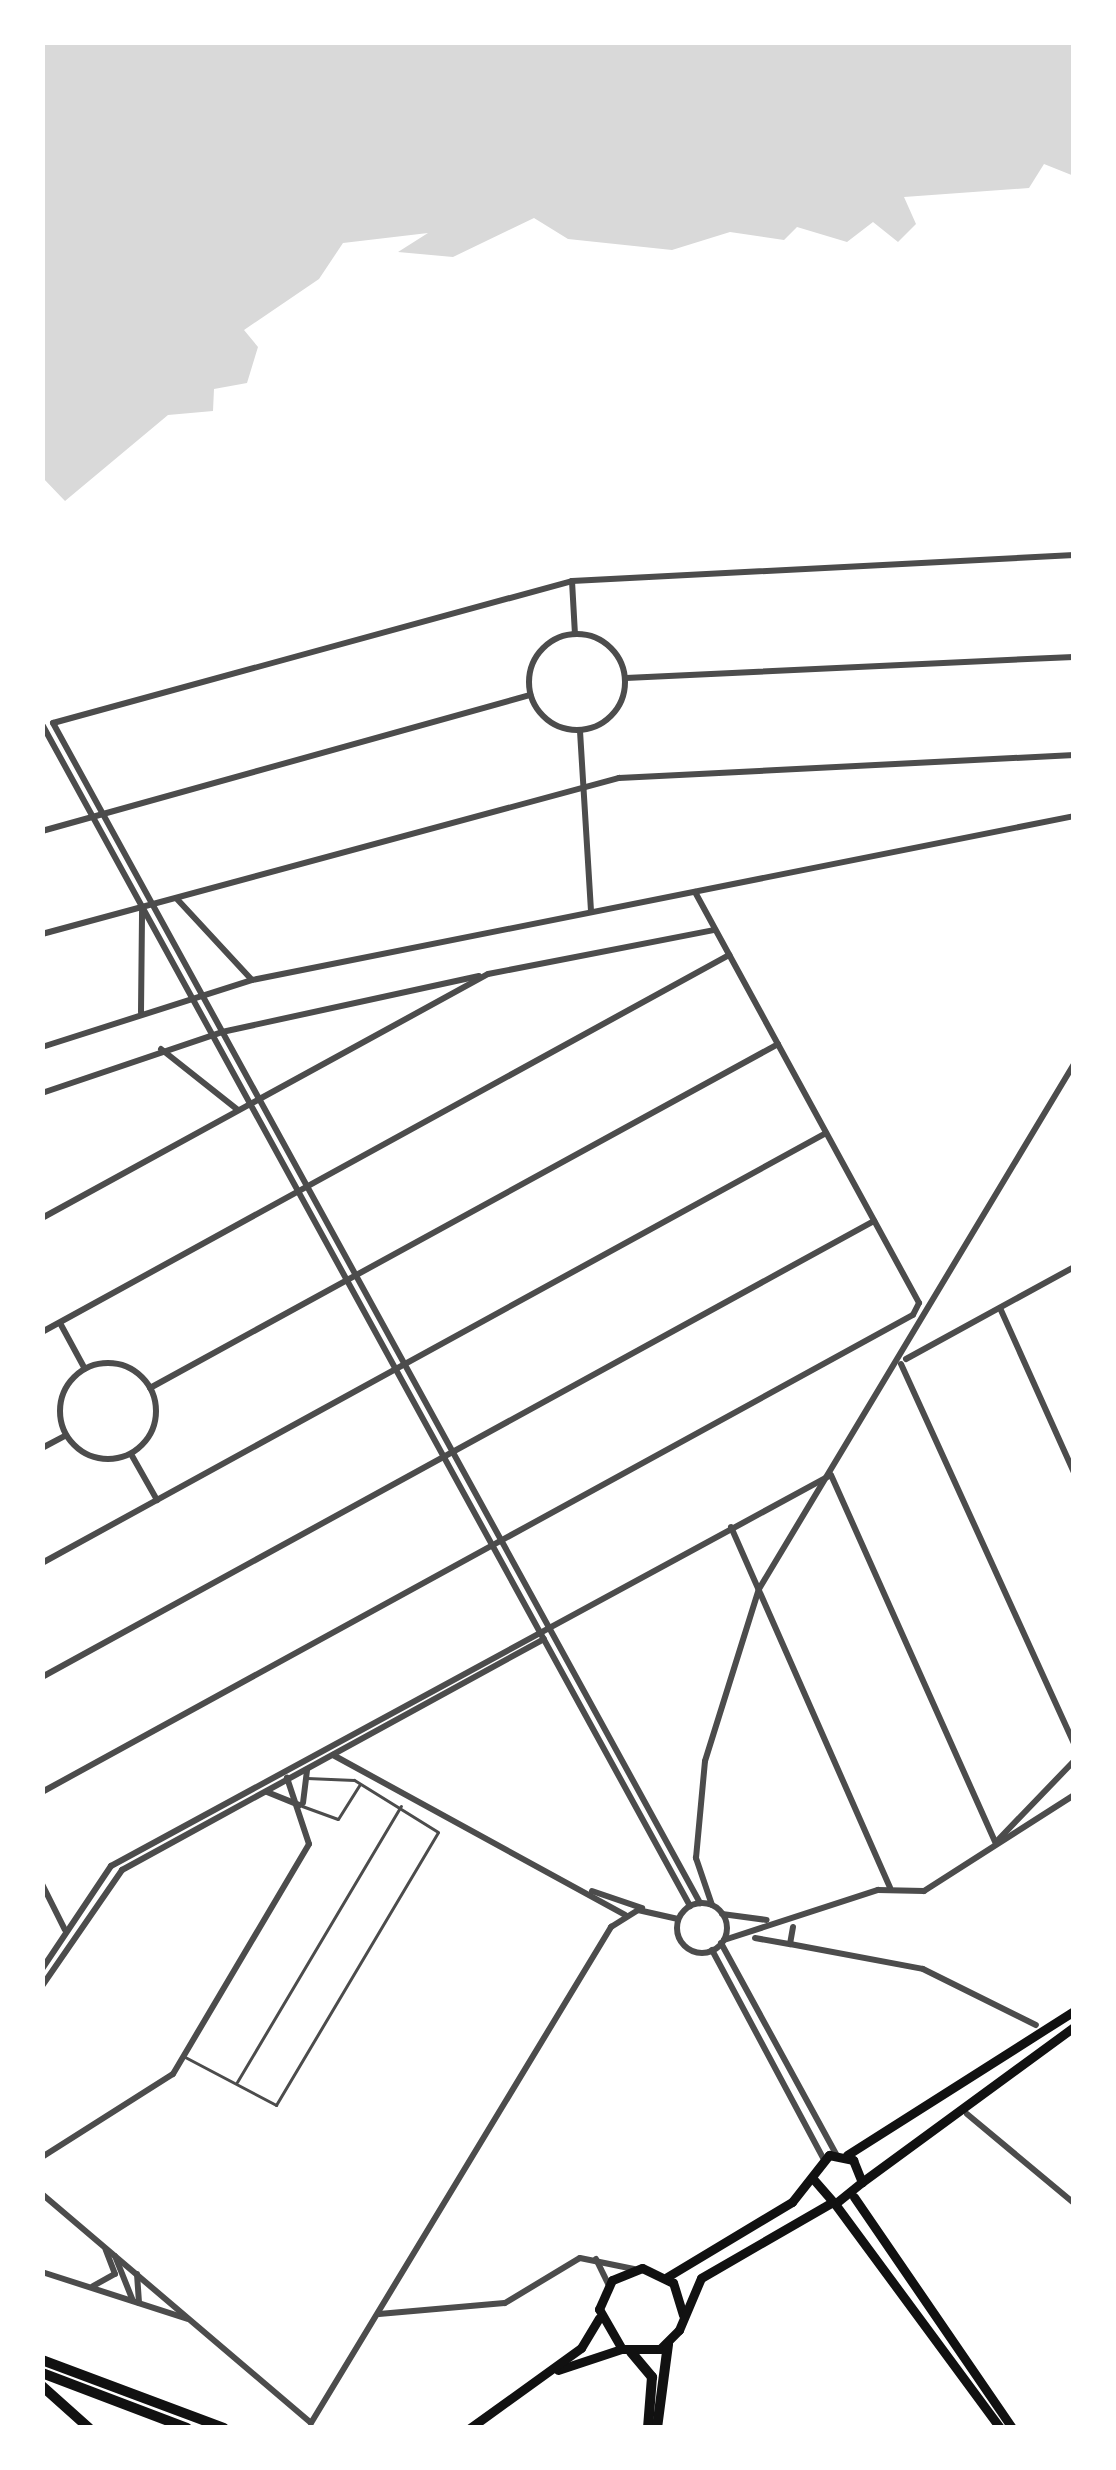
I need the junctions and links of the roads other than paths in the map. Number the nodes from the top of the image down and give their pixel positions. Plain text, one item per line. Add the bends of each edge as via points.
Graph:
1 (1074, 555) edge
2 (572, 581) junction
3 (575, 634) junction
4 (1074, 657) edge
5 (626, 678) junction
6 (530, 695) junction
7 (53, 723) junction
8 (43, 726) edge
9 (580, 731) junction
10 (1074, 755) edge
11 (584, 785) junction
12 (98, 816) junction
13 (1074, 816) edge
14 (42, 831) edge
15 (694, 891) junction
16 (175, 898) junction
17 (147, 905) junction
18 (591, 911) junction
19 (715, 930) junction
20 (42, 934) edge
21 (729, 955) junction
22 (488, 974) junction
23 (252, 980) junction
24 (201, 993) junction
25 (191, 996) junction
26 (141, 1012) junction
27 (217, 1033) junction
28 (778, 1044) junction
29 (42, 1047) edge
30 (160, 1049) junction
31 (1074, 1064) edge
32 (42, 1093) edge
33 (255, 1102) junction
34 (239, 1110) junction
35 (826, 1133) junction
36 (303, 1189) junction
37 (42, 1218) edge
38 (874, 1221) junction
39 (1074, 1267) edge
40 (351, 1278) junction
41 (1000, 1308) junction
42 (913, 1315) junction
43 (60, 1323) junction
44 (925, 1327) junction
45 (42, 1332) edge
46 (902, 1363) junction
47 (400, 1367) junction
48 (85, 1369) junction
49 (150, 1388) junction
50 (66, 1435) junction
51 (42, 1448) edge
52 (131, 1454) junction
53 (448, 1455) junction
54 (1074, 1473) edge
55 (831, 1475) junction
56 (157, 1500) junction
57 (731, 1527) junction
58 (497, 1543) junction
59 (42, 1563) edge
60 (759, 1589) junction
61 (544, 1633) junction
62 (42, 1677) edge
63 (1074, 1744) edge
64 (329, 1753) junction
65 (1074, 1761) edge
66 (306, 1774) junction
67 (286, 1777) junction
68 (361, 1783) junction
69 (42, 1792) edge
70 (267, 1792) junction
71 (1074, 1795) edge
72 (401, 1805) junction
73 (302, 1806) junction
74 (995, 1844) junction
75 (561, 1878) junction
76 (42, 1884) edge
77 (890, 1888) junction
78 (700, 1903) junction
79 (44, 1904) edge
80 (712, 1905) junction
81 (690, 1906) junction
82 (648, 1910) junction
83 (722, 1914) junction
84 (626, 1915) junction
85 (678, 1919) junction
86 (777, 1919) junction
87 (793, 1927) dead end
88 (69, 1934) junction
89 (755, 1938) dead end
90 (722, 1942) junction
91 (790, 1944) junction
92 (712, 1950) junction
93 (42, 1969) edge
94 (42, 1986) edge
95 (1074, 2011) edge
96 (1036, 2025) dead end
97 (1074, 2027) edge
98 (184, 2056) junction
99 (236, 2084) junction
100 (967, 2114) dead end
101 (841, 2155) junction
102 (42, 2157) edge
103 (823, 2158) junction
104 (870, 2171) junction
105 (812, 2178) junction
106 (862, 2182) junction
107 (42, 2194) edge
108 (854, 2197) junction
109 (1074, 2203) edge
110 (833, 2204) junction
111 (869, 2224) junction
112 (100, 2241) junction
113 (109, 2248) junction
114 (593, 2257) junction
115 (634, 2269) junction
116 (136, 2270) junction
117 (42, 2272) edge
118 (666, 2277) junction
119 (608, 2284) junction
120 (89, 2287) junction
121 (136, 2302) junction
122 (379, 2314) junction
123 (683, 2315) junction
124 (599, 2318) junction
125 (191, 2320) junction
126 (668, 2344) junction
127 (627, 2350) junction
128 (42, 2360) edge
129 (42, 2373) edge
130 (548, 2374) junction
131 (42, 2386) edge
132 (89, 2428) edge
133 (187, 2428) edge
134 (224, 2428) edge
135 (470, 2428) edge
136 (652, 2428) edge
137 (1000, 2428) edge
138 (1012, 2428) edge

1 - 2 street
2 - 3 street
2 - 7 street
3 - 5 street via 605,643
3 - 6 street via 536,657
4 - 5 street
5 - 9 street via 611,718
6 - 9 street via 545,719
6 - 12 street
7 - 8 street
7 - 12 street
8 - 12 street
9 - 11 street
10 - 11 street
11 - 16 street
11 - 18 street
12 - 14 street
12 - 17 street
13 - 15 street
15 - 18 street
15 - 19 street
16 - 17 street
16 - 23 street
17 - 20 street
17 - 24 street
17 - 25 street
17 - 26 street
18 - 23 street
19 - 21 street
19 - 22 street
21 - 28 street
21 - 36 street
22 - 27 street
22 - 33 street
23 - 24 street
24 - 25 street
24 - 27 street
25 - 26 street
25 - 27 street
26 - 29 street
27 - 30 street
27 - 33 street
28 - 35 street
28 - 40 street
30 - 32 street
30 - 34 street
31 - 44 street
33 - 34 street
33 - 36 street
34 - 37 street
35 - 38 street
35 - 47 street
36 - 40 street
36 - 43 street
38 - 42 street via 919,1303
38 - 53 street
39 - 41 street
40 - 47 street
40 - 49 street
41 - 46 street
41 - 54 street
42 - 44 street
42 - 58 street
43 - 45 street
43 - 48 street
44 - 46 street
46 - 55 street
46 - 63 street
47 - 53 street
47 - 56 street
48 - 49 street via 117,1364
48 - 50 street via 61,1403
49 - 52 street via 156,1420
50 - 51 street
50 - 52 street via 95,1458
52 - 56 street
53 - 58 street
53 - 62 street
55 - 57 street
55 - 60 street
55 - 74 street
56 - 59 street
57 - 60 street
57 - 61 street
58 - 61 street
58 - 69 street
60 - 77 street
60 - 80 street via 705,1761 696,1858
61 - 64 street
61 - 78 street
61 - 81 street
64 - 66 street
64 - 67 street
64 - 75 street
65 - 74 street
66 - 67 street
66 - 68 lane
66 - 73 street
67 - 70 street
67 - 73 street
67 - 88 street via 111,1866
68 - 72 lane
68 - 73 lane via 338,1819
70 - 73 street
70 - 88 street via 107,1881
71 - 74 street
72 - 99 lane
72 - 99 lane via 437,1834 289,2085 275,2106
73 - 98 street via 309,1844
74 - 77 street via 924,1891
75 - 82 street
75 - 84 street
76 - 79 street
77 - 86 street
78 - 80 street
78 - 81 street
79 - 88 street
80 - 83 street
81 - 85 street
82 - 84 street
82 - 85 street
83 - 86 street
83 - 90 street
84 - 122 street
85 - 92 street via 683,1945
86 - 90 street
87 - 91 street
88 - 93 street
88 - 94 street
89 - 91 street
90 - 92 street
90 - 101 street
91 - 96 street via 923,1969
92 - 103 street
95 - 101 main road
97 - 104 main road
98 - 99 lane
98 - 102 street via 158,2089
100 - 109 street
101 - 103 main road
101 - 106 main road
103 - 105 main road
104 - 106 main road
104 - 111 main road
105 - 110 main road
105 - 118 main road via 792,2202
106 - 108 main road
107 - 112 street
108 - 110 main road
108 - 111 main road
110 - 123 main road via 701,2278
110 - 137 main road
111 - 138 main road
112 - 113 street
112 - 120 street via 115,2274
113 - 116 street
113 - 121 street
114 - 115 street
114 - 119 street
114 - 122 street via 506,2303
115 - 118 main road
115 - 119 main road
116 - 121 street
116 - 125 street
117 - 120 street
118 - 123 main road
119 - 124 main road
120 - 121 street
121 - 125 street
122 - 125 street via 311,2422
123 - 126 main road
124 - 127 main road
124 - 130 main road
126 - 127 main road
126 - 136 highway
127 - 130 main road
127 - 136 highway via 652,2377
128 - 134 highway
129 - 133 highway
130 - 135 main road
131 - 132 highway

